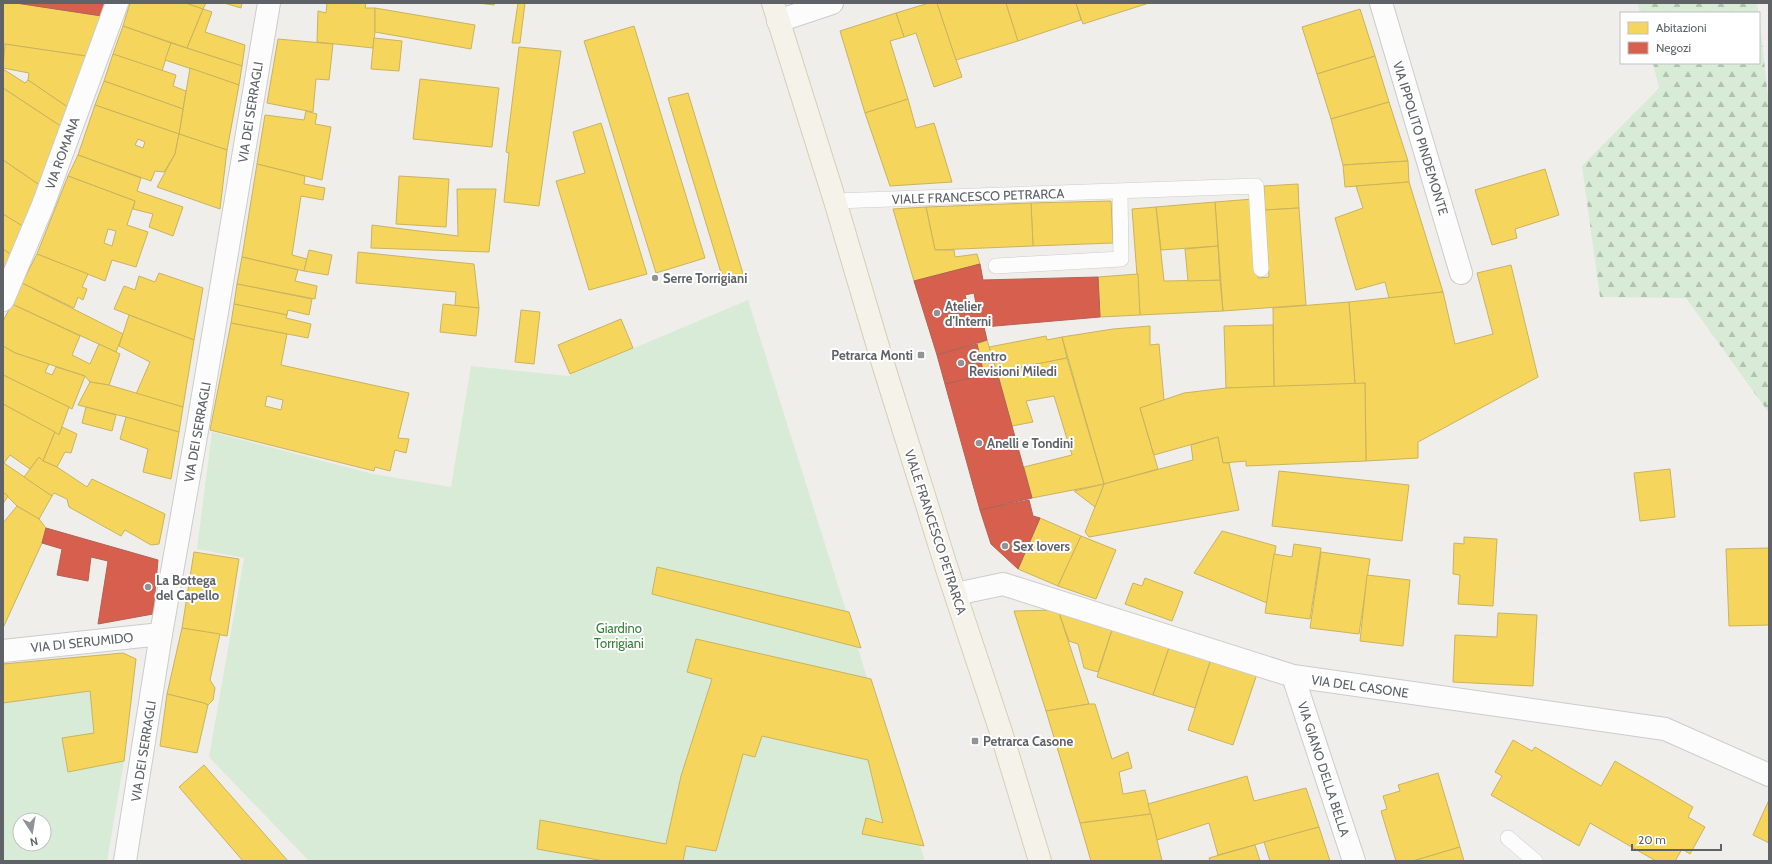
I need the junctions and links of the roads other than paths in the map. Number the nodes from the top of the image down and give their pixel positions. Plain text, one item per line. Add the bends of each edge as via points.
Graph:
1 (117, 3) edge
2 (269, 3) edge
3 (832, 3) edge
4 (1381, 3) edge
5 (776, 12) edge
6 (1120, 192) junction
7 (835, 201) junction
8 (996, 266) dead end
9 (1262, 269) dead end
10 (1462, 273) dead end
11 (3, 300) edge
12 (956, 594) junction
13 (161, 634) junction
14 (3, 651) edge
15 (1293, 676) junction
16 (1769, 775) edge
17 (1508, 838) dead end
18 (125, 861) edge
19 (1040, 861) edge
20 (1354, 861) edge
21 (1535, 861) edge

1 - 11 street, VIA ROMANA via 43,204
2 - 13 street, VIA DEI SERRAGLI
3 - 5 street
4 - 10 street, VIA IPPOLITO PINDEMONTE
5 - 7 main road, VIALE FRANCESCO PETRARCA
6 - 7 lane, VIALE FRANCESCO PETRARCA
6 - 8 lane via 1121,259
6 - 9 lane, VIALE FRANCESCO PETRARCA via 1256,186
7 - 12 main road, VIALE FRANCESCO PETRARCA via 884,367
12 - 15 street, VIA DEL CASONE via 1003,584
12 - 19 main road, VIALE FRANCESCO PETRARCA
13 - 14 street, VIA DI SERUMIDO
13 - 18 street, VIA DEI SERRAGLI
15 - 16 street, VIA DEL CASONE via 1664,729
15 - 20 street, VIA GIANO DELLA BELLA
17 - 21 lane

